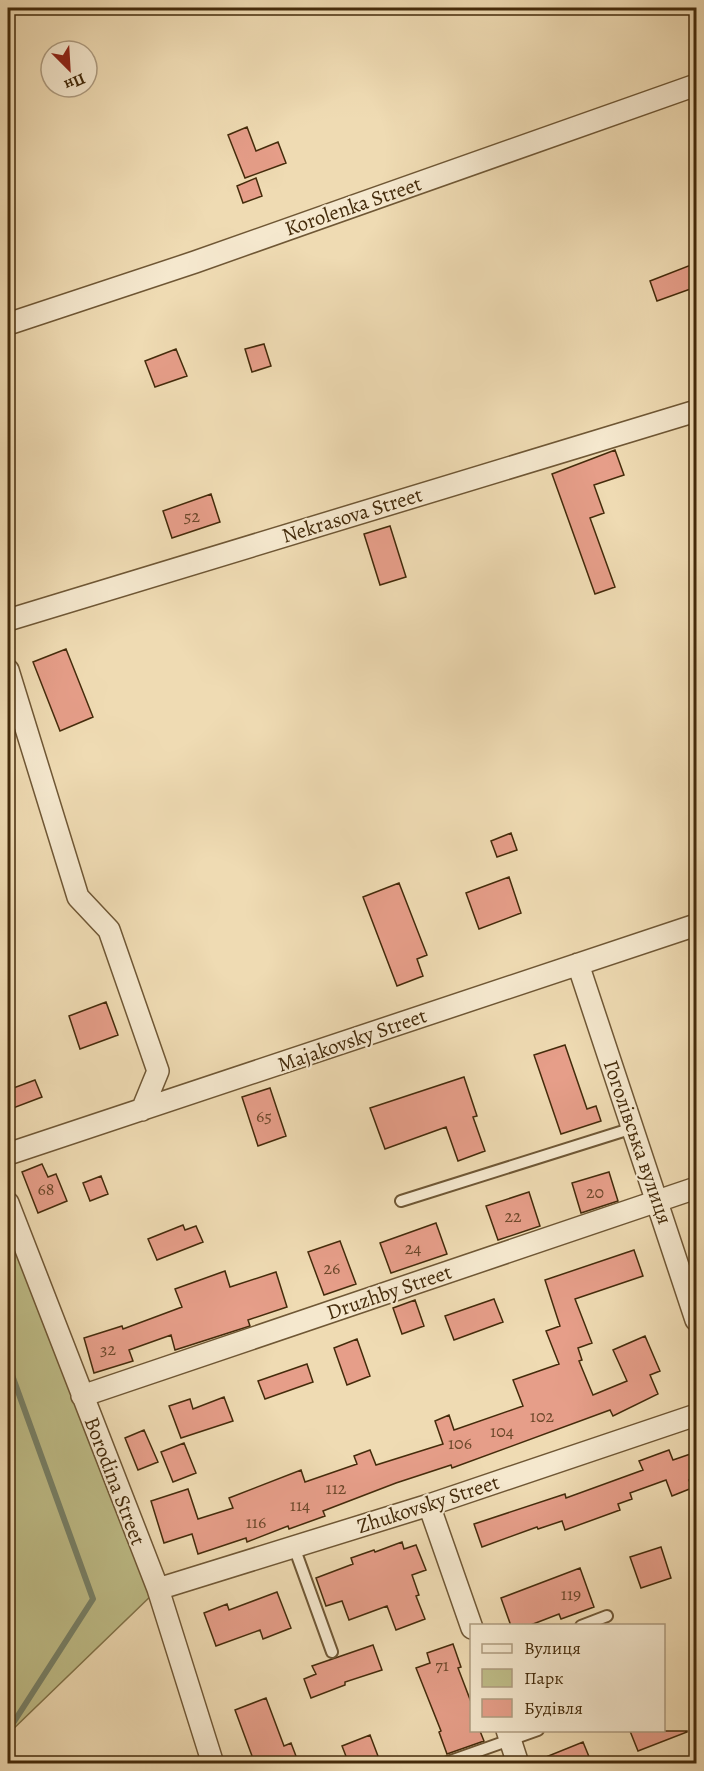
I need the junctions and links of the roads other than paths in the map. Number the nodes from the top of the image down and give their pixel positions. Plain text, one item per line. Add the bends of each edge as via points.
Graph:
1 (696, 85) edge
2 (8, 324) edge
3 (696, 411) edge
4 (8, 620) edge
5 (8, 670) edge
6 (696, 925) edge
7 (578, 964) junction
8 (142, 1110) junction
9 (633, 1128) junction
10 (8, 1154) edge
11 (696, 1188) edge
12 (657, 1201) junction
13 (401, 1202) dead end
14 (8, 1203) edge
15 (696, 1320) edge
16 (82, 1396) junction
17 (696, 1415) edge
18 (429, 1505) junction
19 (294, 1547) junction
20 (158, 1589) junction
21 (607, 1616) dead end
22 (586, 1624) edge
23 (470, 1625) edge
24 (332, 1652) dead end
25 (532, 1732) edge
26 (508, 1736) edge
27 (213, 1764) edge
28 (442, 1764) edge
29 (518, 1764) edge

1 - 2 street, Korolenka Street
3 - 4 street, Nekrasova Street
5 - 8 street via 78,897 109,930 158,1071
6 - 7 street, Majakovsky Street
7 - 8 street, Majakovsky Street
7 - 9 street, Гоголівська вулиця
8 - 10 street, Majakovsky Street
9 - 12 street, Гоголівська вулиця
9 - 13 lane
11 - 12 street, Druzhby Street
12 - 15 street, Гоголівська вулиця
12 - 16 street, Druzhby Street
14 - 16 street, Borodina Street
16 - 20 street, Borodina Street
17 - 18 street, Zhukovsky Street
18 - 19 street, Zhukovsky Street
18 - 23 street
19 - 20 street, Zhukovsky Street
19 - 24 lane
20 - 27 street, Borodina Street
21 - 22 lane
25 - 26 lane
26 - 28 lane
26 - 29 street

